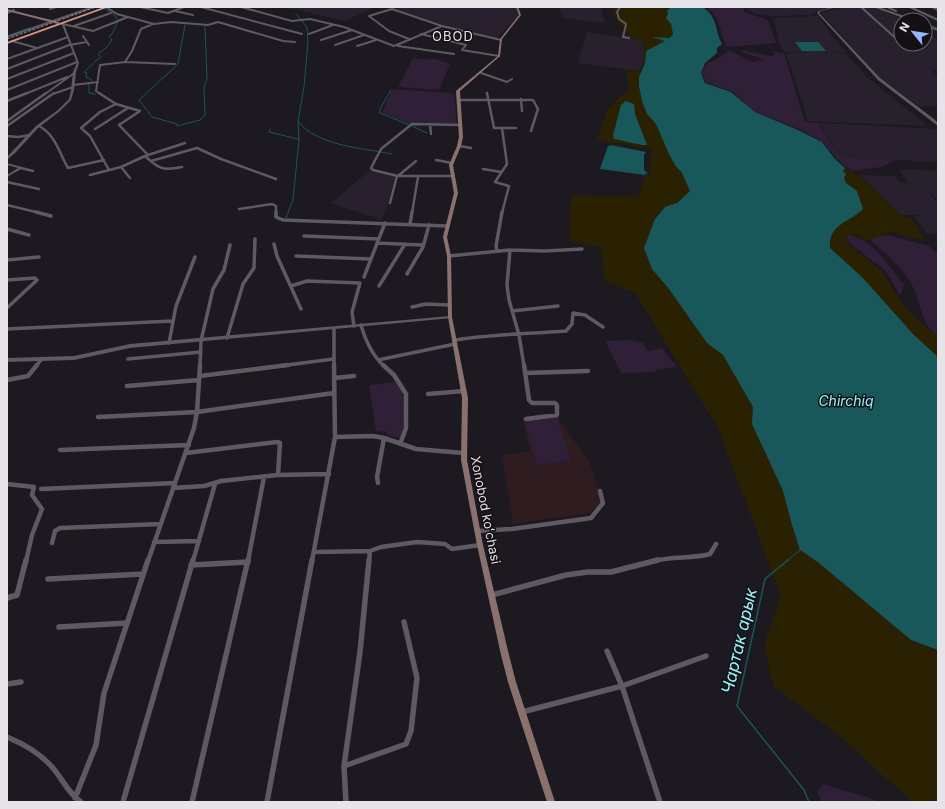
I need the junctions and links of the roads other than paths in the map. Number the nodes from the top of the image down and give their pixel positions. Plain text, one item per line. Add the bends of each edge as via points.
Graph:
1 (56, 7) edge
2 (93, 7) edge
3 (102, 7) edge
4 (106, 7) edge
5 (140, 7) edge
6 (183, 7) edge
7 (201, 7) edge
8 (241, 7) edge
9 (517, 7) edge
10 (620, 7) edge
11 (836, 7) edge
12 (861, 7) edge
13 (876, 7) edge
14 (887, 7) edge
15 (910, 7) edge
16 (932, 7) edge
17 (50, 9) dead end
18 (7, 10) edge
19 (938, 10) edge
20 (175, 11) junction
21 (896, 11) dead end
22 (111, 13) dead end
23 (893, 13) edge
24 (193, 16) dead end
25 (128, 17) junction
26 (938, 20) edge
27 (51, 21) junction
28 (60, 24) junction
29 (154, 24) junction
30 (336, 25) junction
31 (74, 26) junction
32 (442, 26) junction
33 (352, 30) junction
34 (302, 34) dead end
35 (309, 34) dead end
36 (421, 34) junction
37 (365, 35) junction
38 (893, 35) edge
39 (83, 36) dead end
40 (7, 37) edge
41 (68, 37) junction
42 (629, 38) dead end
43 (409, 39) junction
44 (320, 40) dead end
45 (376, 40) junction
46 (501, 40) junction
47 (12, 41) junction
48 (7, 42) edge
49 (87, 42) junction
50 (295, 42) dead end
51 (71, 45) junction
52 (89, 45) dead end
53 (334, 45) dead end
54 (357, 46) dead end
55 (398, 46) junction
56 (37, 48) junction
57 (74, 53) junction
58 (454, 54) dead end
59 (499, 56) junction
60 (7, 60) edge
61 (77, 62) junction
62 (125, 62) junction
63 (175, 64) dead end
64 (7, 69) edge
65 (480, 73) junction
66 (72, 75) junction
67 (512, 79) dead end
68 (7, 80) edge
69 (98, 82) junction
70 (73, 86) junction
71 (7, 90) edge
72 (487, 93) dead end
73 (521, 99) junction
74 (458, 100) junction
75 (489, 100) junction
76 (7, 101) edge
77 (116, 104) junction
78 (128, 108) junction
79 (522, 111) dead end
80 (7, 121) edge
81 (430, 124) junction
82 (461, 125) junction
83 (938, 125) edge
84 (7, 126) edge
85 (39, 126) junction
86 (502, 128) junction
87 (516, 128) dead end
88 (95, 129) dead end
89 (531, 131) dead end
90 (431, 134) dead end
91 (30, 135) junction
92 (7, 136) edge
93 (185, 143) dead end
94 (459, 146) junction
95 (471, 148) dead end
96 (146, 154) junction
97 (7, 158) edge
98 (104, 160) junction
99 (436, 160) dead end
100 (151, 161) junction
101 (416, 161) dead end
102 (452, 163) junction
103 (7, 164) edge
104 (121, 167) junction
105 (182, 167) dead end
106 (21, 168) junction
107 (483, 169) dead end
108 (109, 170) junction
109 (33, 171) dead end
110 (501, 172) junction
111 (90, 175) dead end
112 (7, 176) edge
113 (397, 176) junction
114 (453, 176) junction
115 (418, 177) junction
116 (130, 178) dead end
117 (276, 179) dead end
118 (7, 182) edge
119 (39, 189) dead end
120 (390, 203) dead end
121 (7, 205) edge
122 (240, 209) dead end
123 (51, 216) dead end
124 (385, 223) junction
125 (410, 224) junction
126 (429, 225) junction
127 (447, 226) junction
128 (7, 229) edge
129 (29, 235) dead end
130 (304, 236) dead end
131 (255, 239) dead end
132 (378, 241) junction
133 (274, 244) dead end
134 (405, 244) junction
135 (230, 245) dead end
136 (422, 245) junction
137 (582, 249) dead end
138 (510, 250) junction
139 (497, 251) junction
140 (296, 256) dead end
141 (449, 256) junction
142 (39, 257) dead end
143 (195, 257) dead end
144 (370, 259) junction
145 (7, 260) edge
146 (407, 274) dead end
147 (364, 277) dead end
148 (7, 280) edge
149 (291, 286) junction
150 (379, 286) dead end
151 (449, 305) junction
152 (558, 306) dead end
153 (412, 307) dead end
154 (7, 308) edge
155 (301, 309) dead end
156 (512, 311) junction
157 (450, 317) junction
158 (172, 321) junction
159 (361, 325) junction
160 (354, 326) junction
161 (603, 327) dead end
162 (334, 328) junction
163 (7, 329) edge
164 (519, 336) junction
165 (227, 338) junction
166 (201, 341) junction
167 (455, 342) junction
168 (168, 343) junction
169 (201, 352) junction
170 (128, 359) dead end
171 (333, 359) junction
172 (7, 360) edge
173 (41, 360) junction
174 (378, 360) junction
175 (588, 371) dead end
176 (525, 373) junction
177 (354, 376) dead end
178 (200, 378) junction
179 (334, 378) junction
180 (7, 380) edge
181 (127, 386) dead end
182 (464, 391) junction
183 (334, 394) junction
184 (428, 394) dead end
185 (197, 412) junction
186 (98, 417) dead end
187 (526, 419) dead end
188 (336, 437) junction
189 (384, 438) junction
190 (400, 444) junction
191 (189, 445) junction
192 (60, 450) dead end
193 (186, 453) junction
194 (463, 453) junction
195 (329, 474) junction
196 (278, 475) junction
197 (264, 477) junction
198 (378, 483) dead end
199 (7, 484) edge
200 (216, 484) junction
201 (174, 485) junction
202 (41, 489) dead end
203 (600, 491) dead end
204 (160, 524) junction
205 (478, 532) junction
206 (199, 540) junction
207 (154, 542) junction
208 (52, 543) dead end
209 (716, 544) dead end
210 (480, 545) junction
211 (370, 551) junction
212 (315, 552) junction
213 (248, 562) junction
214 (191, 565) junction
215 (143, 574) junction
216 (48, 579) dead end
217 (492, 595) junction
218 (7, 598) edge
219 (404, 622) dead end
220 (127, 623) junction
221 (59, 627) dead end
222 (607, 651) dead end
223 (706, 656) dead end
224 (21, 682) dead end
225 (7, 684) edge
226 (622, 686) junction
227 (522, 712) junction
228 (7, 737) edge
229 (344, 766) junction
230 (75, 798) junction
231 (81, 802) edge
232 (123, 802) edge
233 (192, 802) edge
234 (267, 802) edge
235 (346, 802) edge
236 (551, 802) edge
237 (660, 802) edge

1 - 17 street
2 - 27 street
3 - 28 highway
4 - 25 street
4 - 28 highway
5 - 20 street via 166,13
6 - 20 street
7 - 34 street
8 - 30 street via 292,21 310,19
9 - 46 main road via 520,12 519,18
10 - 42 street via 618,17 626,24 623,37
11 - 83 street via 820,11 818,14 878,77
12 - 38 street
13 - 23 street
14 - 21 street
15 - 26 street
16 - 19 street
18 - 27 main road
20 - 24 street
22 - 31 street
25 - 29 street
25 - 31 street via 92,31
27 - 28 main road
27 - 40 street
28 - 31 street
28 - 41 street
28 - 47 highway
28 - 48 highway
29 - 50 street via 171,22 208,25 218,22 283,41
29 - 62 street via 140,29
30 - 33 street
30 - 35 street
32 - 36 street
32 - 43 street via 392,9 369,16 389,31
32 - 46 street
33 - 37 street
33 - 44 street
36 - 43 street
36 - 59 street via 466,45 462,50
37 - 45 street
37 - 53 street
39 - 49 street
41 - 51 street
41 - 56 street
43 - 55 street
45 - 54 street
45 - 55 street
46 - 59 main road
47 - 48 highway
47 - 56 street
49 - 51 street
49 - 52 street
51 - 57 street
51 - 64 street
55 - 58 street
56 - 60 street
57 - 61 street
57 - 68 street
59 - 65 main road
61 - 66 street
61 - 71 street
62 - 63 street
62 - 69 street via 100,64
65 - 67 street via 507,82
65 - 74 main road via 460,89
66 - 70 street
66 - 76 street
66 - 80 street
69 - 70 street
69 - 77 street via 96,91
70 - 84 street via 54,93
70 - 85 street via 67,102
72 - 75 street
73 - 75 street
73 - 79 street
73 - 89 street via 533,100 538,106
74 - 75 street
74 - 82 main road, Xonobod koʻchasi
75 - 86 street via 494,128
77 - 78 street
77 - 98 street via 100,112 81,128 90,136
78 - 88 street
78 - 96 street via 140,112 119,125
81 - 82 street
81 - 90 street
81 - 113 street via 410,125 380,151 372,168
82 - 94 main road, Xonobod koʻchasi
85 - 91 street
85 - 98 street via 51,136 68,168
86 - 87 street
86 - 110 street via 507,164
91 - 92 street
91 - 97 street
93 - 96 street
94 - 95 street
94 - 102 main road, Xonobod koʻchasi
96 - 100 street
96 - 104 street
98 - 108 street
99 - 102 street
100 - 105 street via 164,170
100 - 117 street via 197,148 221,160
101 - 113 street
102 - 114 main road, Xonobod koʻchasi
103 - 106 street
104 - 108 street
104 - 116 street
106 - 109 street
106 - 112 street
107 - 110 street
108 - 111 street
110 - 139 street via 495,182 509,186
113 - 115 street
113 - 120 street
114 - 115 street
114 - 127 main road, Xonobod koʻchasi via 456,193
115 - 125 street
118 - 119 street
121 - 123 street
122 - 124 street via 272,204 276,206 276,217 283,220
124 - 125 street
124 - 132 street
125 - 126 street
126 - 127 street
126 - 136 street
127 - 141 main road, Xonobod koʻchasi via 445,237
128 - 129 street
130 - 132 street
131 - 165 street via 254,268 243,284
132 - 134 street
132 - 144 street
133 - 149 street
134 - 136 street
134 - 150 street
135 - 166 street via 224,270 213,289
136 - 146 street via 420,254
137 - 138 street
138 - 139 street
138 - 156 street via 507,285
139 - 141 street
140 - 144 street
141 - 151 main road, Xonobod koʻchasi
142 - 145 street
143 - 158 street
144 - 147 street
148 - 154 street via 36,280
149 - 155 street
149 - 160 street via 308,281 360,284 352,312
151 - 153 street via 426,304
151 - 157 main road, Xonobod koʻchasi
152 - 156 street
156 - 164 street
157 - 159 street
157 - 167 main road, Xonobod koʻchasi
158 - 163 street
158 - 168 street
159 - 160 street
159 - 174 street via 363,334
160 - 162 street
161 - 164 street via 581,313 574,312 572,324 566,331
162 - 165 street
162 - 171 street
164 - 167 street via 485,335
164 - 176 street
165 - 166 street
166 - 168 street
166 - 169 street
167 - 174 street
167 - 182 main road, Xonobod koʻchasi
168 - 173 street via 130,346 74,358
169 - 170 street
169 - 178 street
171 - 178 street
171 - 179 street
172 - 173 street
173 - 180 street via 28,376
174 - 190 street via 394,375 406,394 406,428
175 - 176 street
176 - 187 street via 530,402 556,403 558,413 556,416
177 - 179 street
178 - 181 street
178 - 185 street
179 - 183 street
182 - 184 street
182 - 194 main road, Xonobod koʻchasi
183 - 185 street
183 - 188 street
185 - 186 street
185 - 191 street
188 - 189 street
188 - 195 street
189 - 190 street
189 - 198 street
190 - 194 street via 416,449
191 - 192 street
191 - 193 street
193 - 196 street via 277,442 280,443
193 - 201 street
194 - 205 main road, Xonobod koʻchasi
195 - 196 street
195 - 212 street
196 - 197 street
197 - 200 street via 221,481
197 - 213 street
199 - 218 street via 34,487 32,495 42,509 32,535 17,595
200 - 201 street
200 - 206 street
201 - 202 street
201 - 204 street
203 - 205 street via 603,503 591,518 512,530
204 - 207 street
204 - 208 street via 58,528
205 - 210 main road, Xonobod koʻchasi
206 - 207 street
206 - 214 street
207 - 215 street
209 - 217 street via 710,554 699,557 668,557 619,571 566,575
210 - 211 street via 452,549 446,544 417,542
210 - 217 main road, Xonobod koʻchasi
211 - 212 street
211 - 229 street via 360,652
212 - 234 street
213 - 214 street
213 - 233 street
214 - 232 street
215 - 216 street
215 - 220 street
217 - 227 main road, Xonobod koʻchasi via 505,655
219 - 229 street via 417,678 411,731 406,744
220 - 221 street
220 - 230 street via 104,693 96,745
222 - 226 street
223 - 226 street
224 - 225 street
226 - 227 street
226 - 237 street
227 - 236 main road, Xonobod koʻchasi
228 - 230 street via 28,747 54,769
229 - 235 street
230 - 231 street

